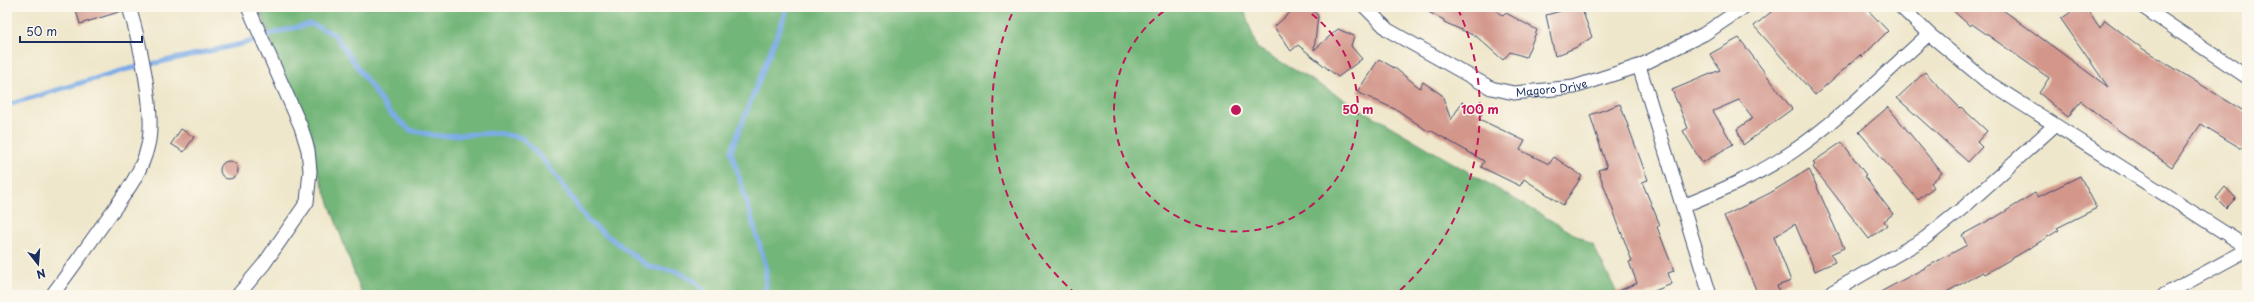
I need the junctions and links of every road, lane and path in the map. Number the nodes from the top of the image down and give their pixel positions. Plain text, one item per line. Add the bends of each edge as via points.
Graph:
1 (128, 7) edge
2 (248, 7) edge
3 (1365, 7) edge
4 (1744, 7) edge
5 (1901, 7) edge
6 (2143, 7) edge
7 (1929, 34) junction
8 (1639, 66) junction
9 (2247, 77) edge
10 (2054, 126) junction
11 (1683, 206) junction
12 (2247, 246) edge
13 (2247, 250) edge
14 (52, 295) edge
15 (238, 295) edge
16 (1710, 295) edge
17 (1827, 295) edge
18 (2164, 295) edge

1 - 14 street via 146,85 151,126 148,144 142,164 126,192
2 - 15 street via 301,127 308,150 310,171 307,202 264,264
3 - 8 street, Magoro Drive via 1388,30 1492,88 1514,93 1574,87
4 - 8 street, Magoro Drive via 1704,34
5 - 7 street
6 - 9 street
7 - 10 street via 1986,81
7 - 11 street via 1851,105 1792,152 1751,176
8 - 11 street
10 - 12 street
10 - 17 street via 1964,207 1924,239
11 - 16 street
13 - 18 street

